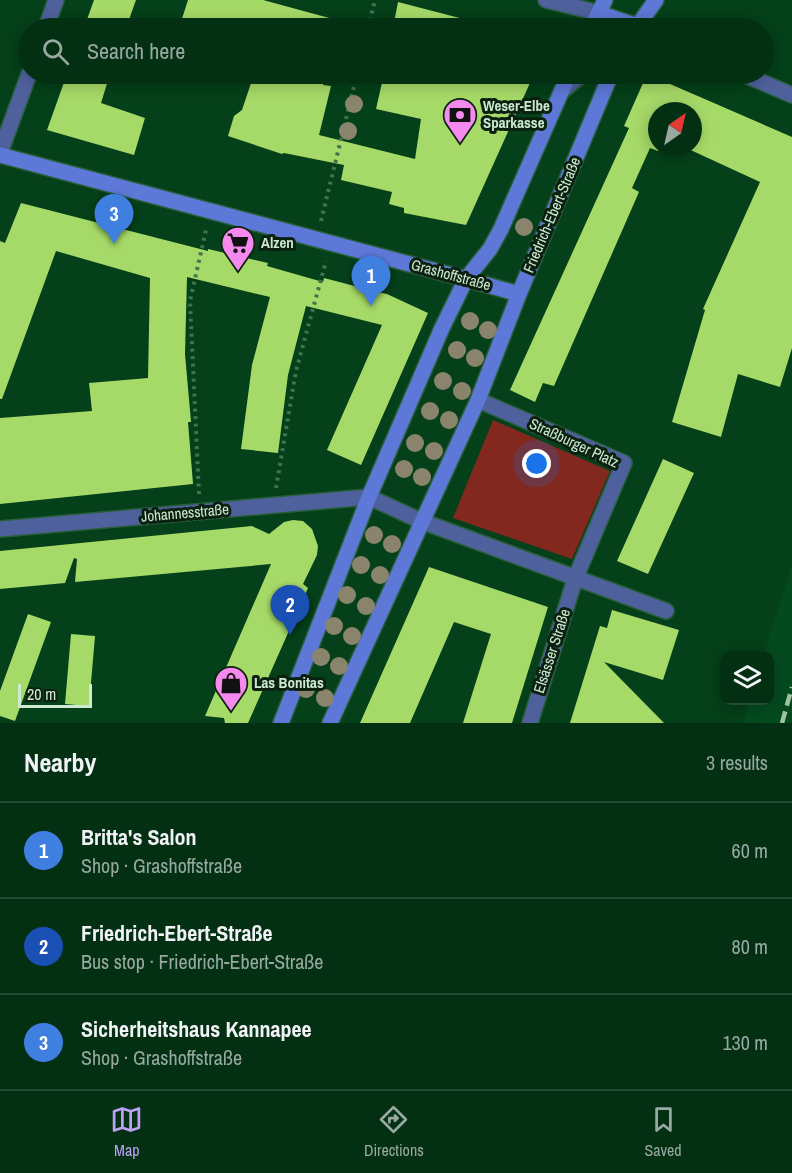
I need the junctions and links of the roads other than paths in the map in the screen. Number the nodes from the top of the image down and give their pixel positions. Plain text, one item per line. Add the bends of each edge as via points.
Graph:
1 (56, 0) edge
2 (546, 0) edge
3 (656, 0) edge
4 (602, 7) edge
5 (50, 18) edge
6 (621, 18) edge
7 (644, 18) edge
8 (25, 84) edge
9 (564, 84) edge
10 (574, 84) edge
11 (607, 84) edge
12 (766, 84) edge
13 (792, 95) edge
14 (556, 98) junction
15 (0, 154) edge
16 (466, 279) junction
17 (519, 294) junction
18 (478, 400) junction
19 (369, 497) junction
20 (421, 521) junction
21 (0, 529) edge
22 (575, 579) junction
23 (666, 611) dead end
24 (281, 723) edge
25 (330, 723) edge
26 (530, 723) edge

1 - 5 street
2 - 4 street
3 - 7 main road
4 - 6 main road
8 - 15 street
9 - 14 main road
10 - 14 lane
11 - 17 main road, Friedrich-Ebert-Straße
12 - 13 street
14 - 16 main road via 501,229
15 - 16 main road, Grashoffstraße
16 - 17 main road, Grashoffstraße
16 - 19 main road
17 - 18 main road, Friedrich-Ebert-Straße
18 - 20 main road, Friedrich-Ebert-Straße
18 - 22 street, Straßburger Platz via 624,463
19 - 20 street
19 - 21 street, Johannesstraße
19 - 24 main road
20 - 22 street
20 - 25 main road, Friedrich-Ebert-Straße
22 - 23 street
22 - 26 street, Elsässer Straße

